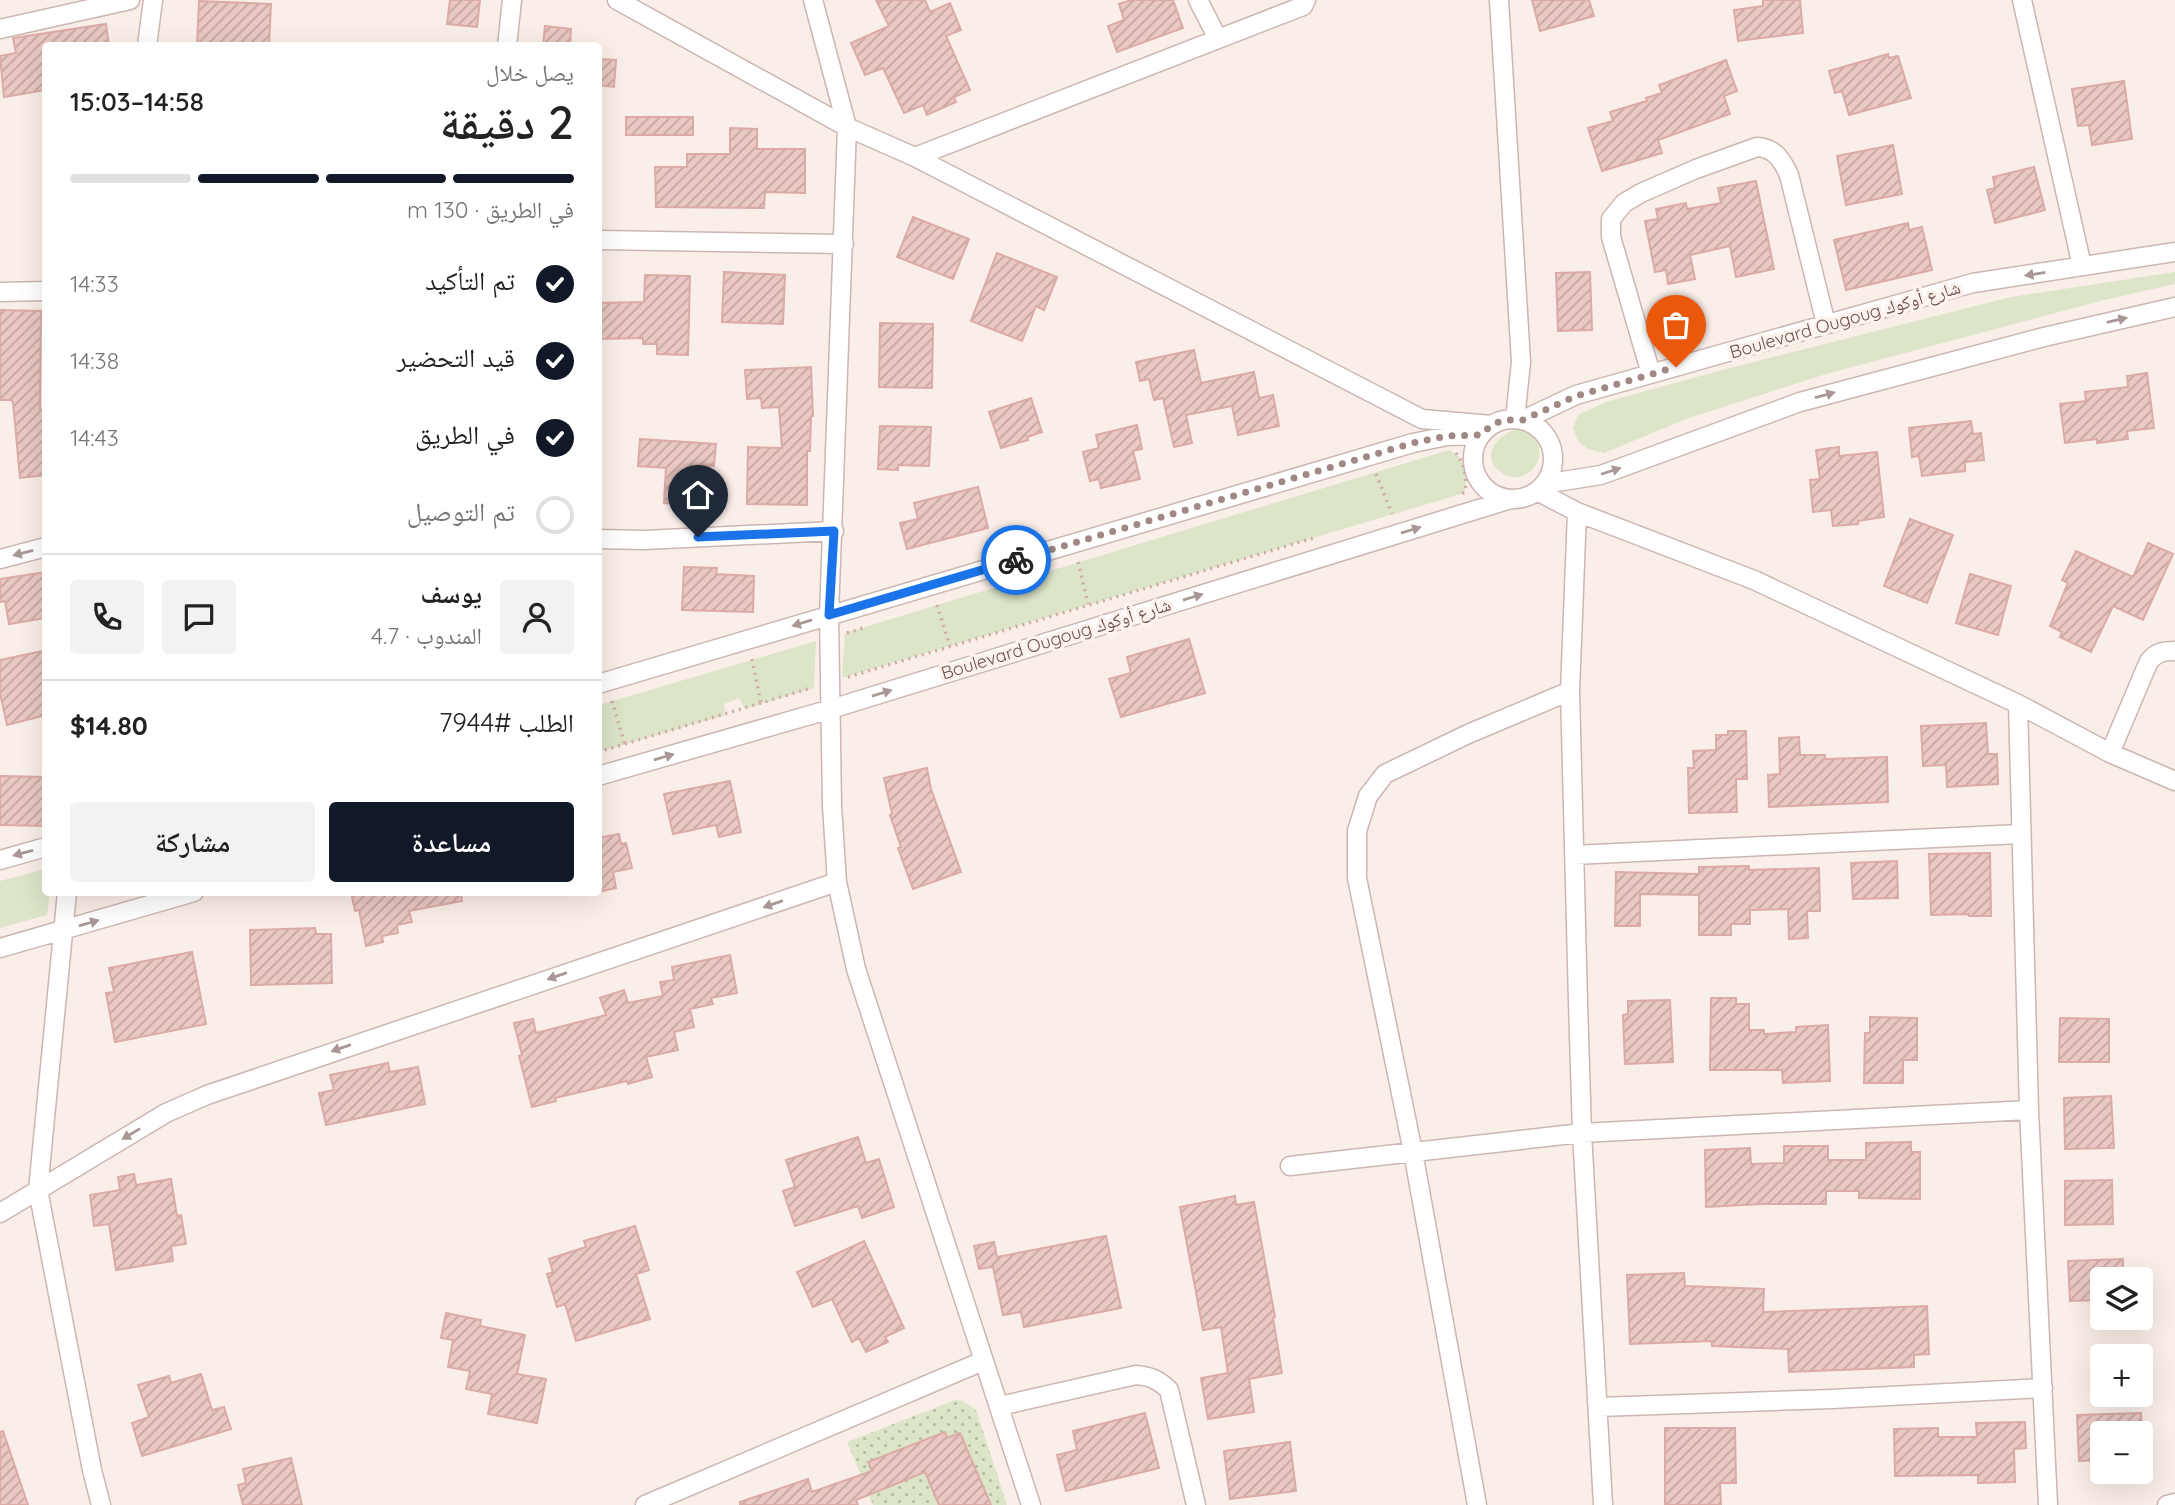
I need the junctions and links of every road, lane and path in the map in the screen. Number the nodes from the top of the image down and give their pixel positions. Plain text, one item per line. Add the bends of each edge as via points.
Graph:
1 (130, 0) edge
2 (153, 0) edge
3 (512, 0) edge
4 (617, 0) edge
5 (813, 0) edge
6 (1198, 0) edge
7 (1306, 0) edge
8 (1499, 0) edge
9 (2022, 0) edge
10 (0, 29) edge
11 (1217, 40) junction
12 (148, 42) edge
13 (507, 42) edge
14 (847, 127) junction
15 (915, 157) junction
16 (602, 240) edge
17 (844, 244) junction
18 (2175, 252) edge
19 (2082, 266) junction
20 (42, 291) edge
21 (0, 292) edge
22 (2175, 307) edge
23 (1826, 324) junction
24 (1651, 374) junction
25 (1519, 419) junction
26 (1486, 430) junction
27 (1452, 451) dead end
28 (1375, 472) dead end
29 (1541, 488) junction
30 (1461, 494) dead end
31 (1511, 499) junction
32 (1404, 511) dead end
33 (1577, 512) junction
34 (834, 531) junction
35 (1326, 534) dead end
36 (602, 539) edge
37 (42, 548) edge
38 (0, 559) edge
39 (1078, 562) dead end
40 (937, 605) dead end
41 (1088, 605) junction
42 (829, 615) junction
43 (871, 625) dead end
44 (845, 633) dead end
45 (950, 646) junction
46 (2175, 651) edge
47 (752, 659) dead end
48 (842, 678) dead end
49 (602, 683) edge
50 (814, 688) dead end
51 (1570, 691) junction
52 (612, 701) dead end
53 (761, 704) junction
54 (2018, 704) junction
55 (831, 709) junction
56 (625, 745) junction
57 (602, 751) edge
58 (2110, 752) junction
59 (602, 775) edge
60 (2175, 781) edge
61 (2020, 834) junction
62 (42, 848) edge
63 (1574, 855) junction
64 (0, 859) edge
65 (837, 882) junction
66 (67, 896) edge
67 (180, 896) edge
68 (63, 930) junction
69 (0, 948) edge
70 (2029, 1110) junction
71 (1582, 1133) junction
72 (1413, 1152) junction
73 (1290, 1166) dead end
74 (38, 1190) junction
75 (0, 1213) edge
76 (983, 1361) junction
77 (2043, 1388) junction
78 (1000, 1406) junction
79 (1599, 1407) junction
80 (2175, 1503) edge
81 (101, 1505) edge
82 (645, 1505) edge
83 (1031, 1505) edge
84 (1196, 1505) edge
85 (1477, 1505) edge
86 (1603, 1505) edge
87 (2048, 1505) edge
88 (2167, 1505) edge

1 - 10 street
2 - 12 street
3 - 13 street
4 - 14 street
5 - 14 street
6 - 11 street
7 - 11 street via 1303,6
8 - 25 street via 1521,362
9 - 19 street
11 - 15 street
14 - 15 street
14 - 17 street
15 - 26 street via 1422,419
16 - 17 street
17 - 34 street
18 - 19 street, Boulevard Ougoug شارع أوكوك
19 -> 23 street, Boulevard Ougoug شارع أوكوك via 1973,284
20 - 21 street
29 -> 22 street via 1601,474 1800,402
23 - 24 street, Boulevard Ougoug شارع أوكوك
23 - 24 street via 1784,162 1768,148 1757,147 1641,193 1624,203 1611,219 1611,237
24 - 25 street, Boulevard Ougoug شارع أوكوك
25 - 26 street via 1503,420
25 - 29 street via 1540,430 1551,446 1552,466
26 - 31 street via 1473,455 1473,466 1491,492
26 - 42 street via 1413,443
27 - 30 path via 1464,467 1466,487
28 - 32 path via 1392,514
29 - 31 street
29 - 33 street
55 -> 31 street, Boulevard Ougoug شارع أوكوك
33 - 51 street
33 - 54 street via 1754,580
34 - 36 street
34 - 42 street
35 - 41 path
37 -> 38 street
39 - 41 path
40 - 45 path
41 - 45 path
42 -> 49 street
42 - 55 street
43 - 44 path
45 - 48 path
46 - 58 street via 2155,654 2149,661
47 - 53 path
50 - 53 path
51 - 63 street
51 - 72 street via 1385,774 1368,796 1357,831 1357,878
52 - 56 path
53 - 56 path
54 - 58 street
54 - 61 street
59 -> 55 street, Boulevard Ougoug شارع أوكوك
55 - 65 street
56 - 57 path
58 - 60 street
61 - 63 street
61 - 70 street
62 -> 64 street
63 - 71 street
65 -> 74 street via 207,1095 166,1113
65 - 76 street via 856,969
66 - 68 street
68 -> 67 street
68 - 69 street
68 - 74 street
70 - 71 street
70 - 77 street
71 - 72 street
71 - 79 street
72 - 73 street
72 - 85 street
74 - 75 street
74 - 81 street
76 - 78 street
76 - 82 street
77 - 79 street
77 - 87 street
78 - 83 street
78 - 84 street via 1136,1376 1161,1381 1170,1390
79 - 86 street
80 - 88 street

